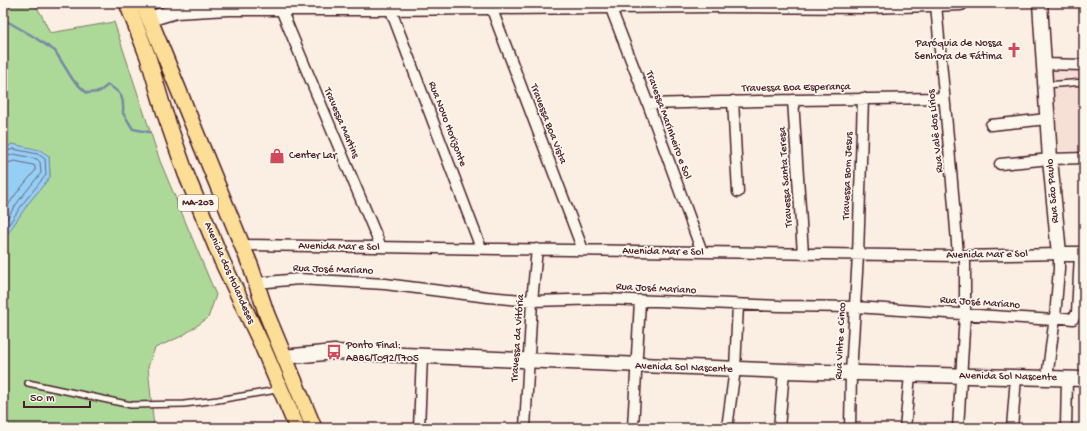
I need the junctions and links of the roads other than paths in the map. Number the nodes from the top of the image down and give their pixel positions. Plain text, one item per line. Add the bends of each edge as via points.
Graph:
1 (126, 3) edge
2 (143, 3) edge
3 (961, 3) edge
4 (1040, 3) edge
5 (582, 4) edge
6 (757, 4) edge
7 (868, 4) edge
8 (936, 4) junction
9 (228, 5) edge
10 (301, 5) edge
11 (196, 6) edge
12 (383, 6) edge
13 (491, 6) junction
14 (610, 6) junction
15 (280, 7) junction
16 (149, 19) junction
17 (1043, 64) junction
18 (1084, 65) edge
19 (1084, 82) edge
20 (1045, 85) junction
21 (863, 98) junction
22 (944, 98) junction
23 (793, 100) junction
24 (732, 101) junction
25 (648, 104) junction
26 (1047, 119) junction
27 (992, 125) dead end
28 (1084, 158) edge
29 (1050, 159) junction
30 (1000, 164) dead end
31 (738, 192) dead end
32 (242, 245) junction
33 (381, 247) junction
34 (481, 248) junction
35 (537, 249) junction
36 (583, 250) junction
37 (702, 252) junction
38 (803, 254) junction
39 (1059, 254) junction
40 (1082, 254) edge
41 (858, 255) junction
42 (962, 256) junction
43 (257, 283) junction
44 (640, 300) junction
45 (532, 301) junction
46 (738, 305) junction
47 (855, 307) junction
48 (965, 314) junction
49 (1054, 319) junction
50 (422, 356) junction
51 (284, 357) junction
52 (528, 360) junction
53 (635, 366) junction
54 (735, 369) junction
55 (784, 371) junction
56 (851, 374) junction
57 (910, 375) junction
58 (962, 376) junction
59 (1016, 377) junction
60 (1047, 378) junction
61 (1067, 379) junction
62 (1084, 379) edge
63 (28, 383) dead end
64 (280, 387) junction
65 (297, 428) edge
66 (314, 428) edge
67 (419, 428) edge
68 (525, 428) edge
69 (632, 428) edge
70 (727, 428) edge
71 (779, 428) edge
72 (850, 428) edge
73 (905, 428) edge
74 (958, 428) edge
75 (1012, 428) edge
76 (1066, 428) edge

1 - 64 main road, Avenida dos Holandeses / MA-203 via 148,57 166,119 186,174 222,261
2 - 16 main road, Avenida dos Holandeses / MA-203
3 - 8 street
4 - 17 street, Rua São Paulo
5 - 13 street
5 - 14 street
6 - 7 street
6 - 14 street
7 - 8 street
8 - 22 street, Rua Valê dos Lírios
9 - 11 street
9 - 15 street
10 - 12 street
10 - 15 street
11 - 16 street
12 - 13 street
12 - 34 street, Rua Novo Horizonte
13 - 36 street, Travessa Boa Vista
14 - 25 street, Travessa Marinheiro e Sol
15 - 33 street, Travessa Martins
16 - 32 main road, Avenida dos Holandeses / MA-203
17 - 18 street
17 - 20 street, Rua São Paulo
19 - 20 lane
20 - 26 street, Rua São Paulo
21 - 22 street, Travessa Boa Esperança
21 - 23 street, Travessa Boa Esperança
21 - 41 street, Travessa Bom Jesus
22 - 42 street, Rua Valê dos Lírios
23 - 24 street, Travessa Boa Esperança
23 - 38 street, Travessa Santa Teresa
24 - 25 street, Travessa Boa Esperança
24 - 31 street
25 - 37 street, Travessa Marinheiro e Sol
26 - 27 street
26 - 29 street, Rua São Paulo
28 - 29 street
29 - 30 street
29 - 39 street, Rua São Paulo
32 - 33 street, Avenida Mar e Sol
32 - 43 main road, Avenida dos Holandeses / MA-203
33 - 34 street, Avenida Mar e Sol
34 - 35 street, Avenida Mar e Sol
35 - 36 street, Avenida Mar e Sol
35 - 45 street, Travessa da Vitória
36 - 37 street, Avenida Mar e Sol
37 - 38 street, Avenida Mar e Sol
38 - 41 street, Avenida Mar e Sol
39 - 40 street, Avenida Mar e Sol
39 - 42 street, Avenida Mar e Sol
39 - 49 street, Rua São Paulo
40 - 49 street, Rua José Mariano via 1078,313 1073,319
41 - 42 street, Avenida Mar e Sol
41 - 47 street, Rua Vinte e Cinco
42 - 48 street, Rua Valê dos Lírios
43 - 45 street, Rua José Mariano via 299,279 385,284
43 - 51 main road, Avenida dos Holandeses / MA-203
44 - 45 street, Rua José Mariano
44 - 46 street, Rua José Mariano
44 - 53 street
45 - 52 street, Travessa da Vitória
46 - 47 street, Rua José Mariano
46 - 54 street
47 - 48 street, Rua José Mariano
47 - 56 street, Rua Vinte e Cinco
48 - 49 street, Rua José Mariano
48 - 58 street, Rua Valê dos Lírios
49 - 60 street, Rua São Paulo
50 - 51 street, Avenida Sol Nascente via 334,352
50 - 52 street, Avenida Sol Nascente
50 - 67 street
51 - 66 main road, Avenida dos Holandeses / MA-203
52 - 53 street, Avenida Sol Nascente
52 - 68 street, Travessa da Vitória
53 - 54 street, Avenida Sol Nascente
53 - 69 street
54 - 55 street, Avenida Sol Nascente
54 - 70 street
55 - 56 street, Avenida Sol Nascente
55 - 71 street
56 - 57 street, Avenida Sol Nascente
56 - 72 street, Rua Vinte e Cinco
57 - 58 street, Avenida Sol Nascente
57 - 73 street
58 - 59 street, Avenida Sol Nascente
58 - 74 street
59 - 60 street, Avenida Sol Nascente
59 - 75 street
60 - 61 street, Avenida Sol Nascente
61 - 62 street, Avenida Sol Nascente
61 - 76 street
63 - 64 lane via 131,405 184,404 218,400 271,391
64 - 65 main road, Avenida dos Holandeses / MA-203

